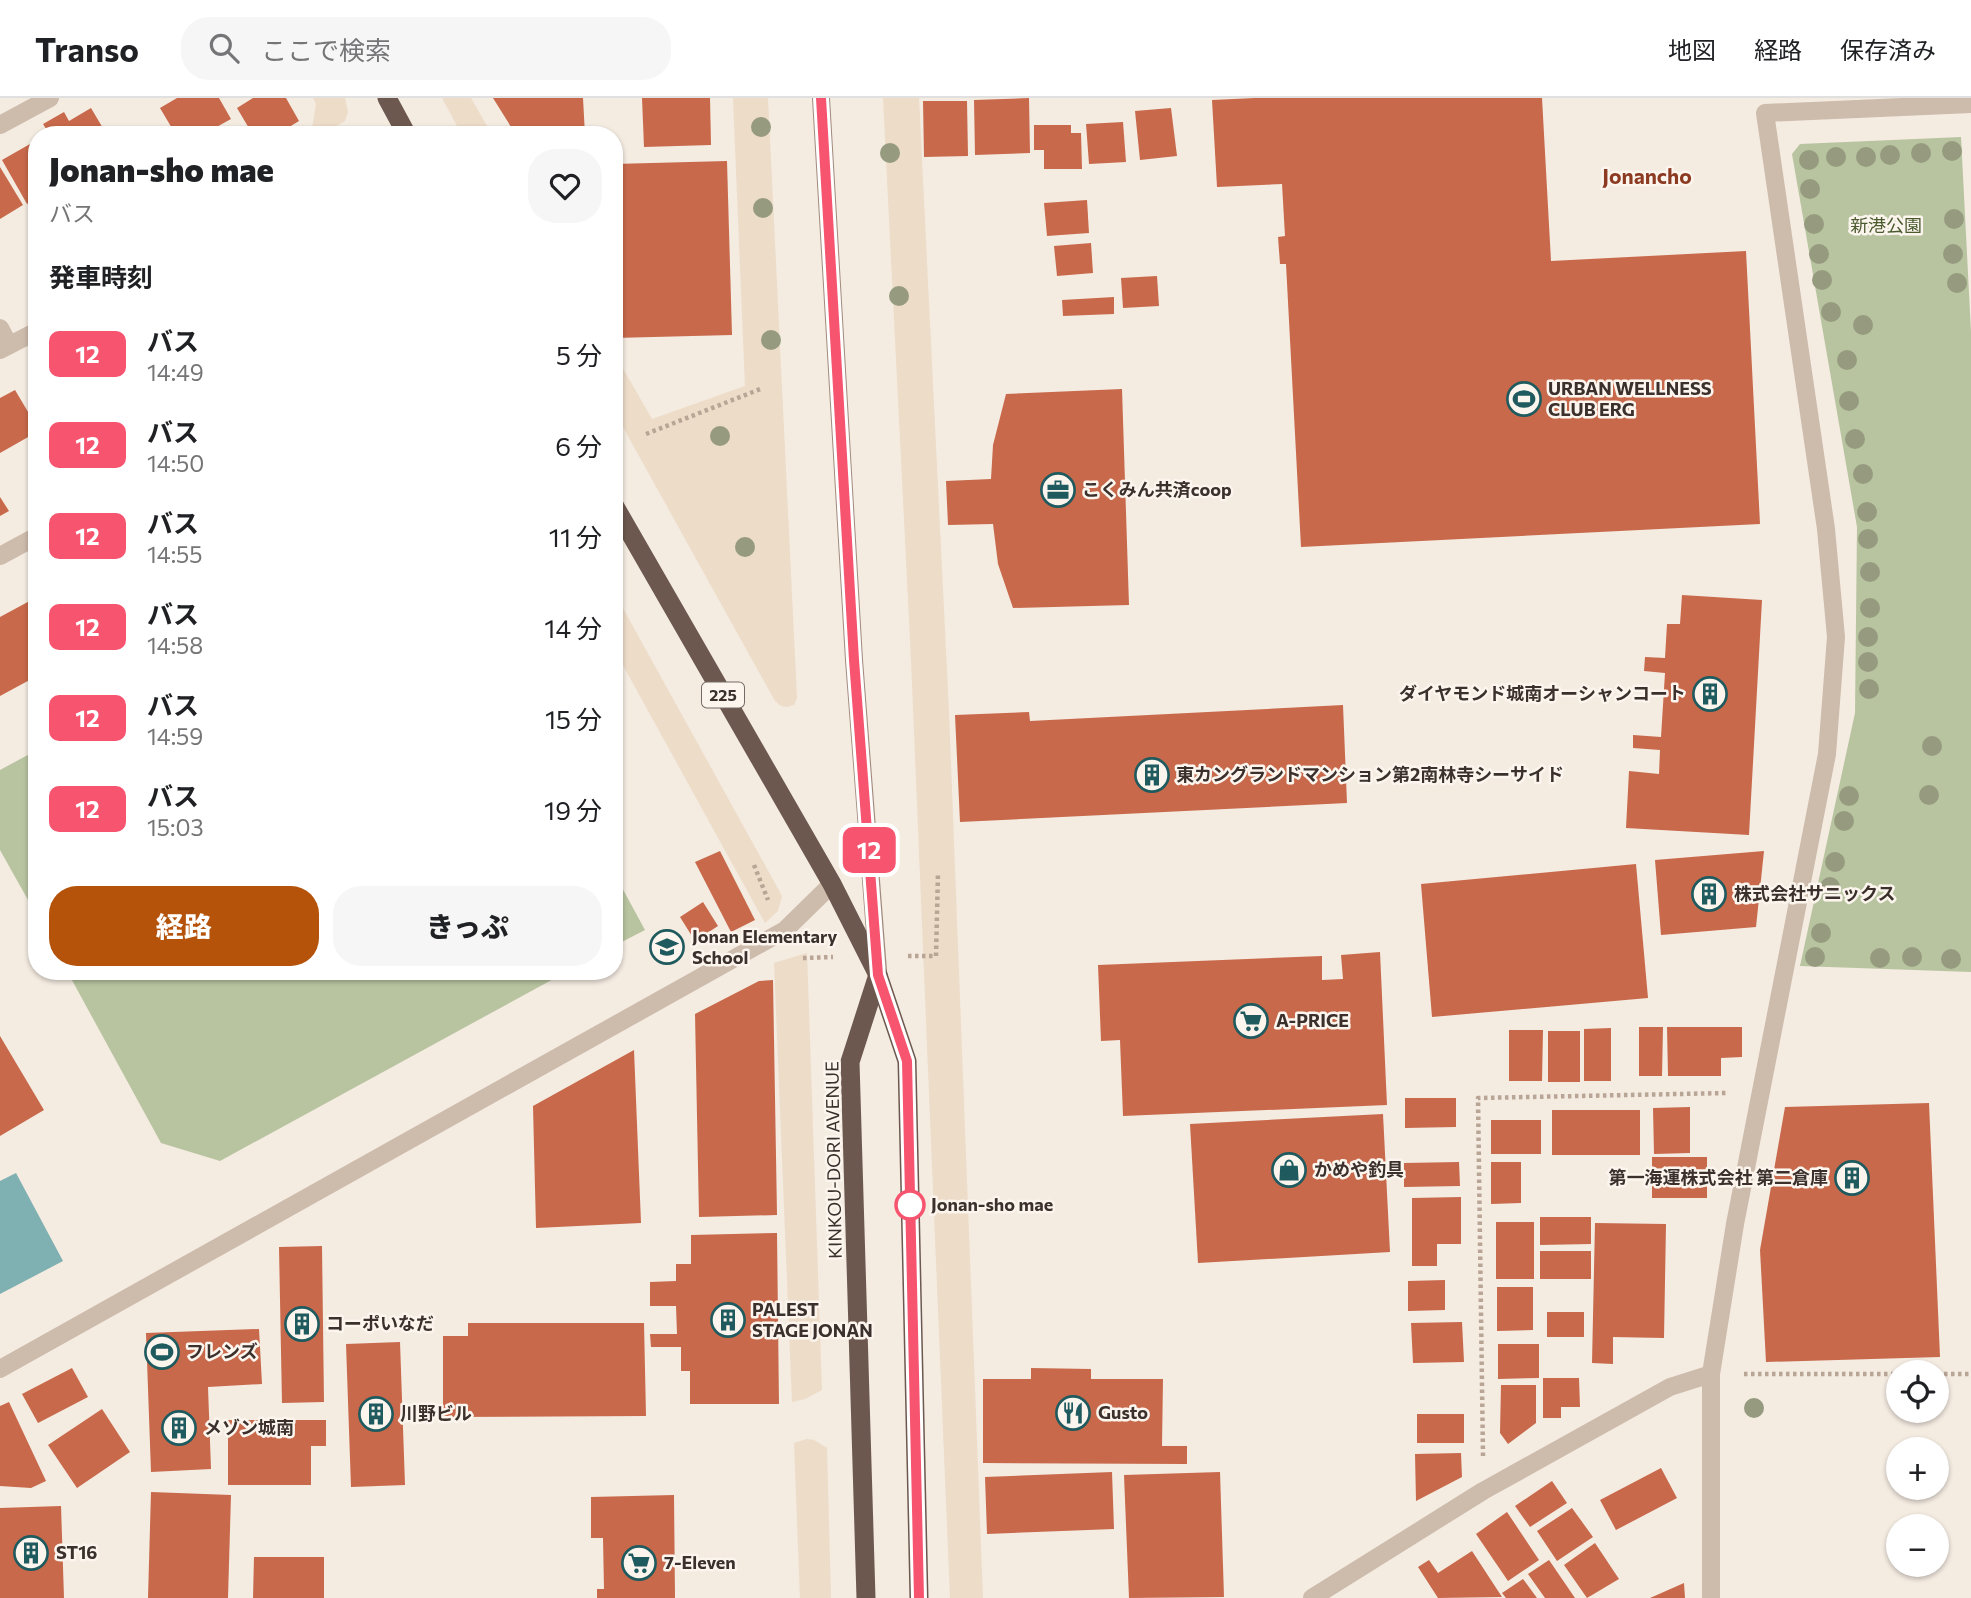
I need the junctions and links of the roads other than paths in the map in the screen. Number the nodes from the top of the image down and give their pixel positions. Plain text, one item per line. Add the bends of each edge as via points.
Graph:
1 (50, 98) edge
2 (387, 98) edge
3 (821, 98) edge
4 (1971, 104) edge
5 (0, 125) edge
6 (400, 126) edge
7 (0, 328) edge
8 (28, 336) edge
9 (5, 348) edge
10 (623, 521) edge
11 (28, 541) edge
12 (0, 555) edge
13 (832, 884) junction
14 (878, 975) junction
15 (0, 1368) edge
16 (1711, 1374) junction
17 (866, 1598) edge
18 (919, 1598) edge
19 (1312, 1598) edge
20 (1711, 1598) edge

1 - 5 street
2 - 6 highway
3 - 14 main road via 854,660
4 - 16 street via 1765,113 1826,529 1836,638 1827,754 1735,1224
7 - 9 street
8 - 9 street
10 - 13 highway, 225
11 - 12 street
13 - 14 highway, 225
13 - 15 street via 785,930
14 - 17 highway, KINKOU-DORI AVENUE via 850,1062
14 - 18 highway, 225 via 907,1061
16 - 19 street via 1670,1387 1483,1492
16 - 20 street

